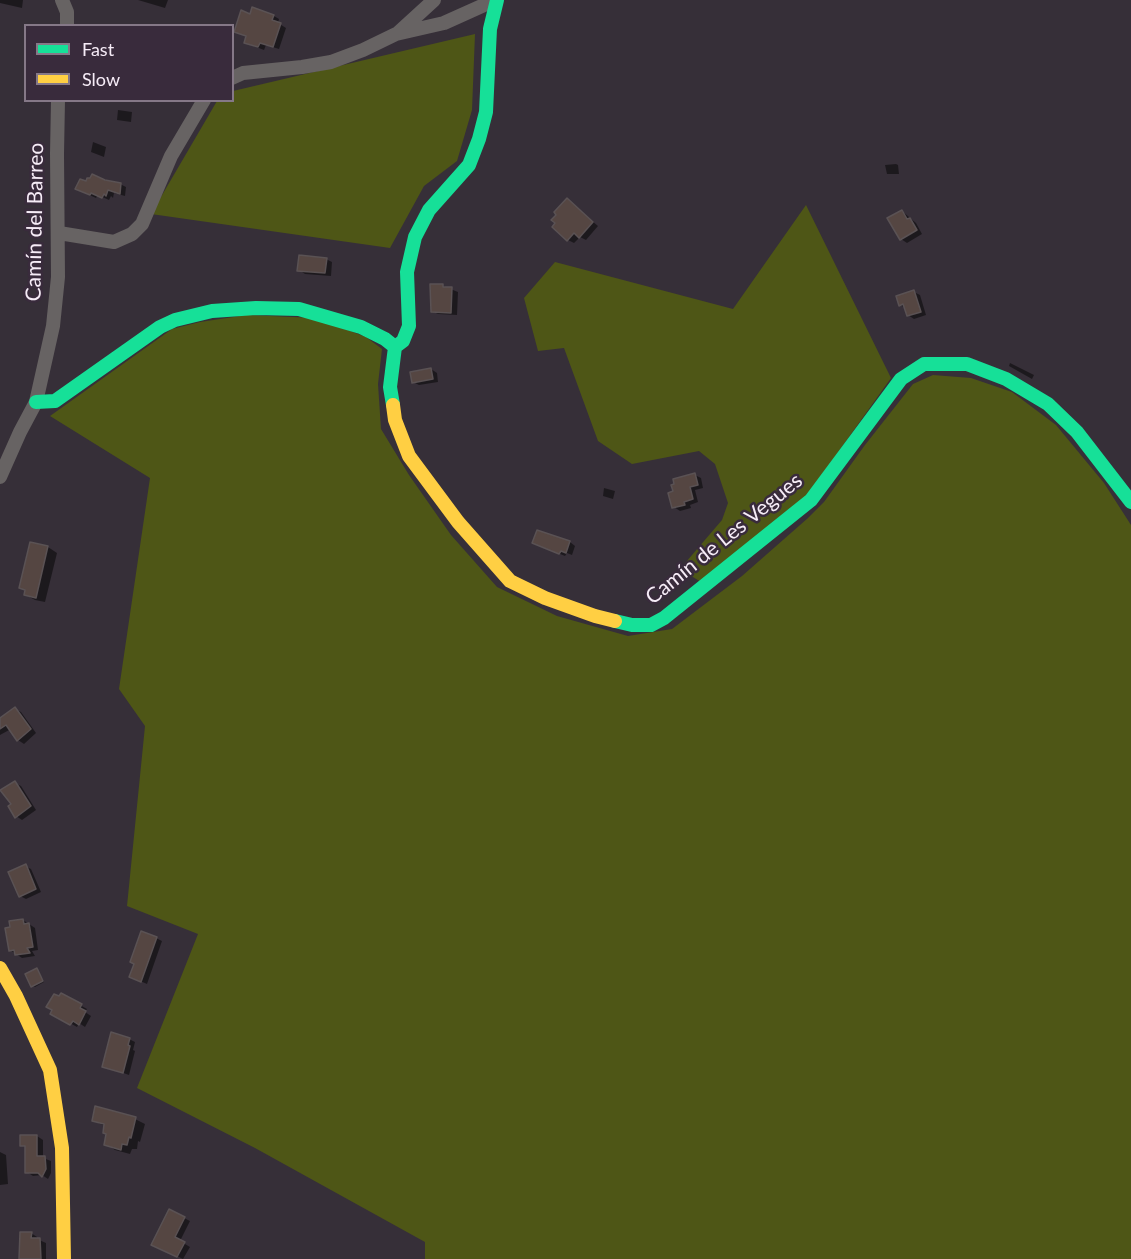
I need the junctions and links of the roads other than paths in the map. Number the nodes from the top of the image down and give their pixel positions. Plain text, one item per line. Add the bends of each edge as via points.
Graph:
1 (62, 0) edge
2 (434, 0) edge
3 (496, 0) edge
4 (67, 24) edge
5 (396, 34) junction
6 (234, 77) edge
7 (58, 102) edge
8 (203, 102) edge
9 (58, 233) junction
10 (395, 347) junction
11 (36, 402) junction
12 (0, 477) edge
13 (1131, 502) edge
14 (0, 968) edge
15 (64, 1259) edge

1 - 4 street
2 - 5 street
3 - 5 street via 444,23
3 - 10 street via 490,29 486,112 479,139 470,165 429,210 415,237 407,272 409,326 403,341
5 - 6 street via 331,62
7 - 9 street, Camín del Barreo
8 - 9 street via 171,156 142,225 114,242
9 - 11 street, Camín del Barreo via 53,326
10 - 11 street via 361,327 299,309 212,311 160,327 55,401
10 - 13 street, Camín de Les Vegues via 390,387 395,420 409,456 458,522 510,581 545,598 632,625 651,625 664,618 812,500 901,379 924,364 967,364 1006,379 1048,404 1077,432
11 - 12 street, Camín del Barreo
14 - 15 street via 50,1070 62,1148

